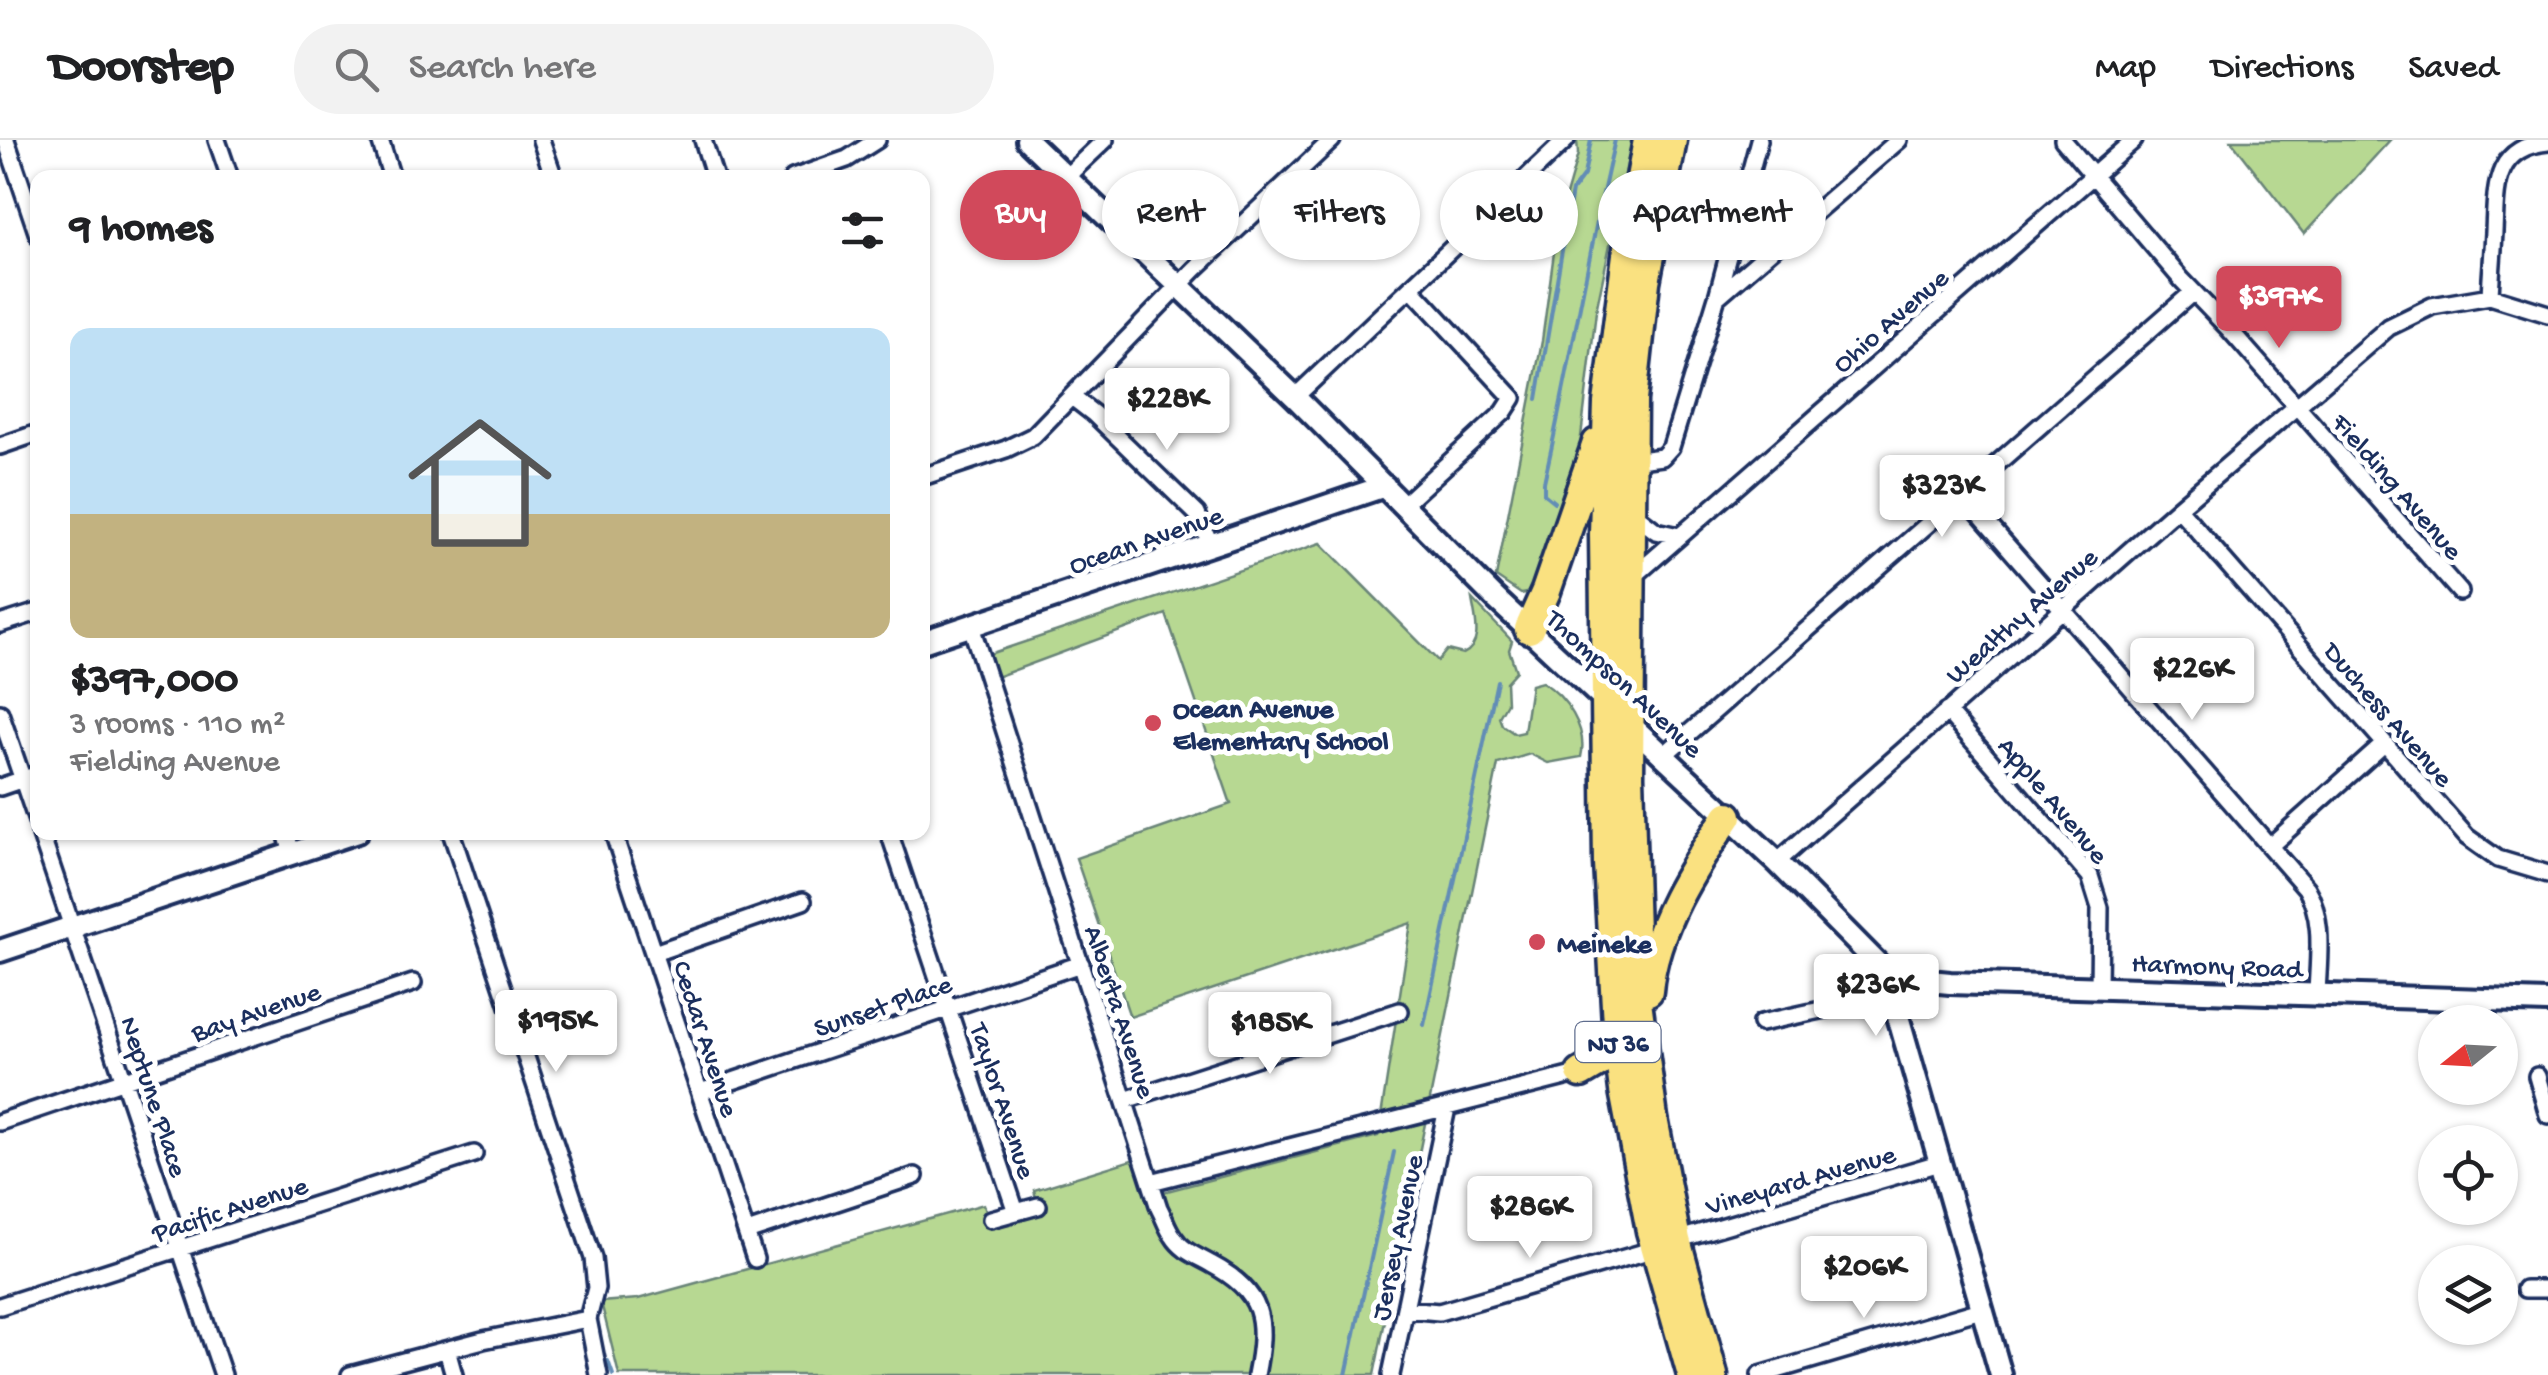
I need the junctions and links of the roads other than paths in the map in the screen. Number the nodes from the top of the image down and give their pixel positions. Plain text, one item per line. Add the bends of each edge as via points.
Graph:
1 (6, 140) edge
2 (217, 140) edge
3 (380, 140) edge
4 (541, 140) edge
5 (704, 140) edge
6 (877, 140) edge
7 (1028, 140) edge
8 (1105, 140) edge
9 (1332, 140) edge
10 (1566, 140) edge
11 (1648, 140) edge
12 (1672, 140) edge
13 (1760, 140) edge
14 (1900, 140) edge
15 (2064, 140) edge
16 (2134, 140) edge
17 (2548, 142) edge
18 (227, 170) edge
19 (389, 170) edge
20 (551, 170) edge
21 (713, 170) edge
22 (815, 170) edge
23 (1059, 170) edge
24 (1073, 170) edge
25 (2093, 174) junction
26 (1082, 193) edge
27 (30, 211) edge
28 (1178, 286) junction
29 (1411, 288) junction
30 (2193, 292) junction
31 (2490, 296) junction
32 (1717, 297) junction
33 (2548, 314) edge
34 (1072, 397) junction
35 (1295, 397) junction
36 (1608, 403) junction
37 (2297, 404) junction
38 (30, 436) edge
39 (0, 446) edge
40 (1631, 462) junction
41 (930, 475) edge
42 (1385, 486) junction
43 (1961, 494) junction
44 (1404, 504) junction
45 (2178, 508) junction
46 (1630, 511) junction
47 (1679, 536) junction
48 (1211, 545) junction
49 (1628, 580) junction
50 (2460, 592) dead end
51 (2062, 609) junction
52 (30, 615) edge
53 (0, 624) edge
54 (971, 626) junction
55 (1529, 629) junction
56 (930, 639) edge
57 (1605, 700) junction
58 (1947, 712) junction
59 (0, 713) edge
60 (1629, 722) junction
61 (2384, 744) junction
62 (1664, 755) junction
63 (30, 776) edge
64 (0, 786) edge
65 (1728, 816) junction
66 (43, 840) edge
67 (288, 840) edge
68 (333, 840) edge
69 (455, 840) edge
70 (616, 840) edge
71 (892, 840) edge
72 (2270, 846) junction
73 (292, 854) junction
74 (1776, 862) junction
75 (2548, 874) edge
76 (802, 901) dead end
77 (72, 928) junction
78 (0, 952) edge
79 (654, 953) junction
80 (1081, 964) junction
81 (1885, 972) junction
82 (413, 983) dead end
83 (2099, 988) junction
84 (2318, 994) junction
85 (1890, 995) junction
86 (2548, 1002) edge
87 (948, 1008) junction
88 (1400, 1010) dead end
89 (1761, 1022) dead end
90 (1631, 1045) junction
91 (1581, 1074) junction
92 (2537, 1076) dead end
93 (124, 1080) junction
94 (1624, 1090) junction
95 (700, 1092) junction
96 (1126, 1100) junction
97 (1447, 1108) junction
98 (2548, 1115) edge
99 (0, 1122) edge
100 (474, 1154) dead end
101 (1939, 1163) junction
102 (915, 1176) dead end
103 (1151, 1182) junction
104 (1038, 1206) dead end
105 (1016, 1212) junction
106 (990, 1219) dead end
107 (747, 1232) junction
108 (1666, 1245) junction
109 (180, 1249) junction
110 (756, 1260) dead end
111 (2548, 1289) edge
112 (2525, 1290) dead end
113 (0, 1306) edge
114 (1406, 1308) junction
115 (1981, 1310) junction
116 (588, 1319) junction
117 (448, 1350) junction
118 (223, 1375) edge
119 (350, 1375) edge
120 (454, 1375) edge
121 (599, 1375) edge
122 (1256, 1375) edge
123 (1391, 1375) edge
124 (1692, 1375) edge
125 (1713, 1375) edge
126 (1760, 1375) edge
127 (2001, 1375) edge

1 - 27 street
2 - 18 street
3 - 19 street
4 - 20 street
5 - 21 street
6 - 22 street
7 - 23 street, Thompson Avenue
8 - 24 street
9 - 28 street
10 - 29 street
11 - 36 highway, NJ 36
12 - 40 highway, NJ 36 via 1636,354
13 - 32 street
14 - 32 street
15 - 25 street, Fielding Avenue
16 - 25 street, Ohio Avenue
17 - 31 street via 2518,151 2501,172
25 - 30 street, Fielding Avenue
25 - 47 street, Ohio Avenue
26 - 28 street, Thompson Avenue
28 - 34 street
28 - 35 street, Thompson Avenue
29 - 35 street
29 - 44 street via 1514,398
30 - 37 street, Fielding Avenue
30 - 43 street
31 - 33 street
31 - 37 street, Wealthy Avenue via 2398,320
32 - 40 street via 1672,447 1662,457
34 - 41 street via 1022,442
34 - 48 street via 1197,514
35 - 42 street, Thompson Avenue
36 - 55 highway
36 - 57 highway, NJ 36
37 - 45 street, Wealthy Avenue
37 - 50 street, Fielding Avenue
38 - 39 street
40 - 46 highway, NJ 36
42 - 44 street, Thompson Avenue
42 - 48 street, Ocean Avenue
43 - 51 street
43 - 62 street
44 - 55 street, Thompson Avenue
45 - 51 street, Wealthy Avenue
45 - 61 street, Duchess Avenue
46 - 47 street via 1656,531
46 - 49 highway, NJ 36
47 - 49 street, Ohio Avenue
48 - 54 street, Ocean Avenue
49 - 60 highway, NJ 36
51 - 58 street, Wealthy Avenue
51 - 72 street
52 - 53 street
54 - 56 street, Ocean Avenue
54 - 80 street, Alberta Avenue
55 - 57 street, Thompson Avenue
57 - 60 street, Thompson Avenue
57 - 90 highway, NJ 36 via 1608,863
58 - 74 street, Wealthy Avenue
58 - 83 street, Apple Avenue via 2090,876 2100,908
59 - 63 street
60 - 62 street, Thompson Avenue
60 - 90 highway, NJ 36 via 1636,994
61 - 72 street
61 - 75 street, Duchess Avenue via 2476,846
62 - 65 street, Thompson Avenue
63 - 64 street
65 - 74 street, Thompson Avenue
65 - 90 highway via 1654,954
66 - 77 street, Neptune Place
67 - 73 street
68 - 73 street
69 - 116 street via 593,1258 596,1288
70 - 79 street, Cedar Avenue
71 - 87 street, Taylor Avenue
72 - 84 street via 2317,910
73 - 77 street
74 - 81 street, Thompson Avenue
76 - 79 street
77 - 78 street
77 - 93 street, Neptune Place
79 - 95 street, Cedar Avenue
80 - 87 street, Sunset Place
80 - 96 street, Alberta Avenue
81 - 83 street, Harmony Road via 1927,981
81 - 85 street
82 - 93 street, Bay Avenue
83 - 84 street, Harmony Road
84 - 86 street, Harmony Road
85 - 89 street
85 - 101 street
87 - 95 street, Sunset Place
87 - 105 street, Taylor Avenue
88 - 96 street
90 - 91 highway
90 - 94 highway, NJ 36
90 - 108 highway, NJ 36
91 - 94 highway
91 - 97 street
92 - 98 street
93 - 99 street, Bay Avenue
93 - 109 street, Neptune Place
94 - 108 highway, NJ 36
95 - 107 street, Cedar Avenue
96 - 103 street, Alberta Avenue
97 - 103 street
97 - 114 street, Jersey Avenue
100 - 109 street, Pacific Avenue
101 - 108 street, Vineyard Avenue
101 - 115 street
102 - 107 street
103 - 122 street, Alberta Avenue via 1173,1237 1256,1300 1262,1344
104 - 105 street
105 - 106 street
107 - 110 street, Cedar Avenue
108 - 114 street, Vineyard Avenue via 1439,1312
108 - 124 highway, NJ 36
108 - 125 highway, NJ 36
109 - 113 street, Pacific Avenue
109 - 118 street, Neptune Place
111 - 112 street
114 - 123 street, Jersey Avenue
115 - 126 street
115 - 127 street
116 - 117 street
116 - 121 street
117 - 119 street
117 - 120 street

